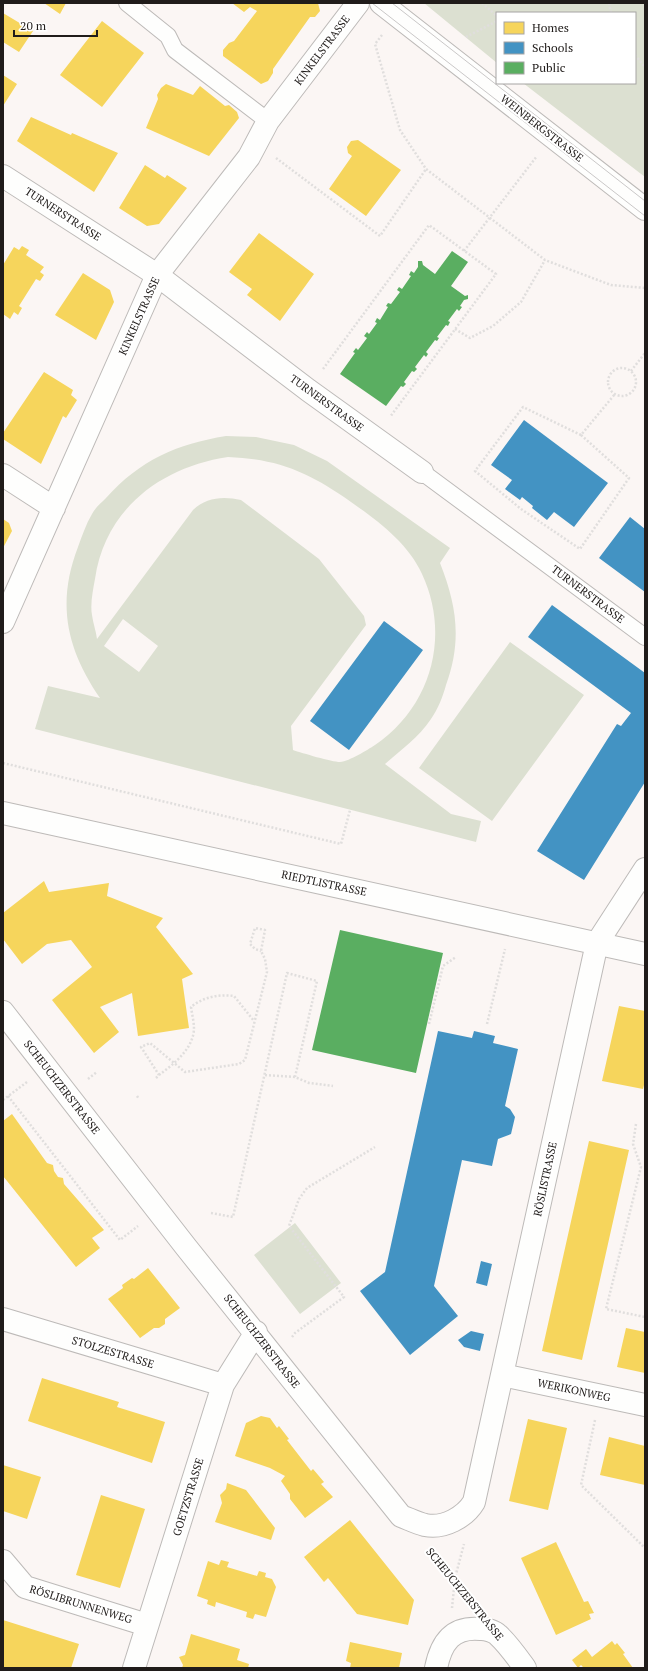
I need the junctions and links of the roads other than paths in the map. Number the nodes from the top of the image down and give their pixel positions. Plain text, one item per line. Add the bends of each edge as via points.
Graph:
1 (127, 3) edge
2 (358, 3) edge
3 (381, 3) edge
4 (268, 121) junction
5 (3, 176) edge
6 (645, 209) edge
7 (157, 275) junction
8 (422, 472) joint
9 (3, 475) edge
10 (54, 508) junction
11 (3, 622) edge
12 (645, 637) edge
13 (3, 813) edge
14 (645, 869) edge
15 (597, 943) junction
16 (645, 954) edge
17 (3, 1012) edge
18 (3, 1319) edge
19 (256, 1332) junction
20 (502, 1375) junction
21 (223, 1385) junction
22 (645, 1406) edge
23 (401, 1516) joint
24 (3, 1561) edge
25 (147, 1625) junction
26 (134, 1668) edge
27 (436, 1668) edge
28 (525, 1668) edge

1 - 4 lane via 168,36 175,50
2 - 4 street, KINKELSTRASSE
3 - 6 street, WEINBERGSTRASSE
4 - 7 street, KINKELSTRASSE via 249,157
5 - 7 street, TURNERSTRASSE
7 - 8 street, TURNERSTRASSE
7 - 10 street, KINKELSTRASSE
8 - 12 lane, TURNERSTRASSE
9 - 10 street
10 - 11 street, KINKELSTRASSE
13 - 15 street, RIEDTLISTRASSE
14 - 15 street, RÖSLISTRASSE
15 - 16 street, RIEDTLISTRASSE
15 - 20 street, RÖSLISTRASSE
17 - 19 street, SCHEUCHZERSTRASSE via 186,1247
18 - 21 street, STOLZESTRASSE
19 - 21 street, GOETZSTRASSE
19 - 23 street, SCHEUCHZERSTRASSE
20 - 22 street, WERIKONWEG
20 - 23 street, RÖSLISTRASSE via 474,1502 468,1511 460,1517 438,1525 426,1526
21 - 25 street, GOETZSTRASSE
24 - 25 street, RÖSLIBRUNNENWEG via 25,1587
25 - 26 street, GOETZSTRASSE
27 - 28 street, SCHEUCHZERSTRASSE via 443,1645 448,1638 470,1628 484,1629 497,1634

